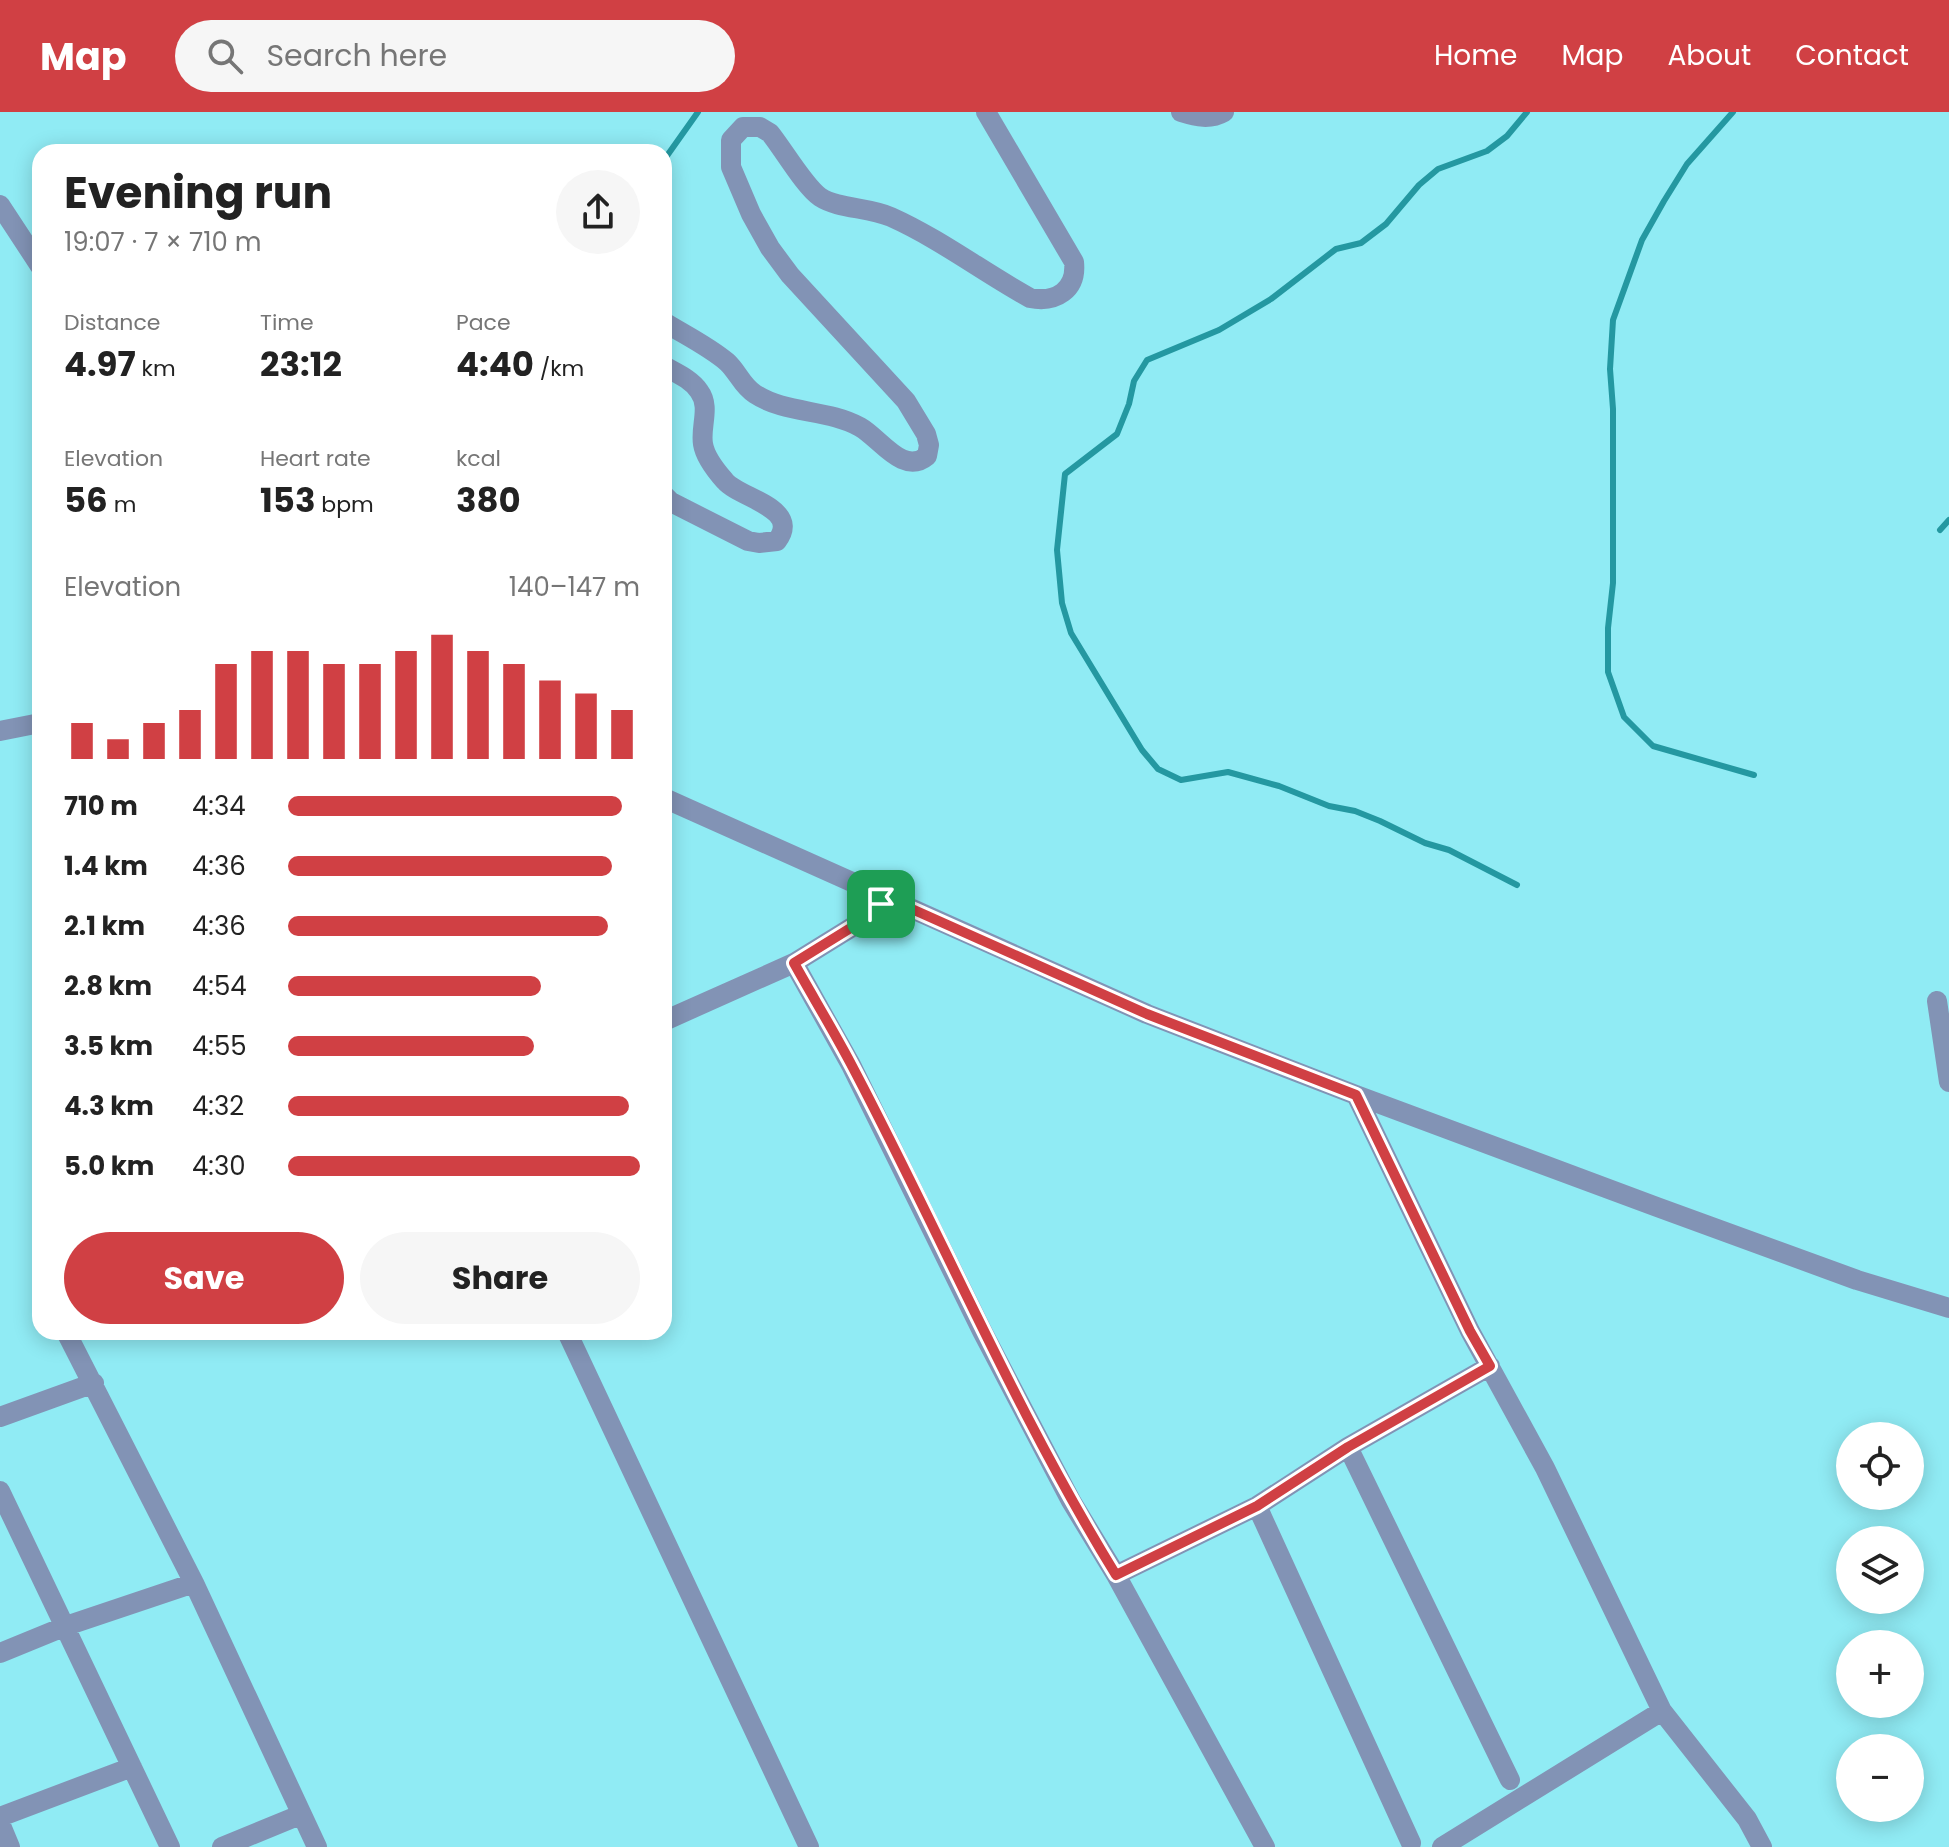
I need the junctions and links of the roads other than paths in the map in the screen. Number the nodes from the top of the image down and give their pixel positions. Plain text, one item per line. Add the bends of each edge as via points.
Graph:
1 (986, 112) edge
2 (1181, 112) edge
3 (1224, 112) edge
4 (0, 205) edge
5 (32, 254) edge
6 (672, 327) edge
7 (672, 370) edge
8 (672, 503) edge
9 (32, 725) edge
10 (0, 731) edge
11 (672, 802) edge
12 (885, 897) junction
13 (794, 963) junction
14 (1937, 1001) dead end
15 (672, 1017) edge
16 (1949, 1082) edge
17 (1356, 1095) junction
18 (1949, 1308) edge
19 (68, 1340) edge
20 (571, 1340) edge
21 (1490, 1366) junction
22 (94, 1383) junction
23 (0, 1417) edge
24 (1348, 1447) junction
25 (0, 1491) edge
26 (1257, 1506) junction
27 (1116, 1575) junction
28 (194, 1583) junction
29 (66, 1626) junction
30 (0, 1653) edge
31 (1662, 1711) junction
32 (132, 1767) junction
33 (1510, 1780) dead end
34 (300, 1815) junction
35 (0, 1820) edge
36 (1411, 1843) dead end
37 (10, 1847) edge
38 (170, 1847) edge
39 (222, 1847) edge
40 (317, 1847) edge
41 (809, 1847) edge
42 (1265, 1847) edge
43 (1442, 1847) edge
44 (1762, 1847) edge

1 - 6 street via 1074,262 1072,282 1057,298 1030,298 888,216 819,197 760,127 743,127 731,140 731,167 770,248 906,401 928,439 923,459 904,461 848,421 765,400 724,360
2 - 3 street via 1212,117
4 - 5 street
7 - 8 street via 699,390 706,405 703,448 716,469 734,491 776,511 782,533 777,541 748,541
9 - 10 street
11 - 12 street
12 - 13 street via 870,916
12 - 17 street via 1147,1014
13 - 15 street
13 - 27 street via 1071,1501
14 - 16 street
17 - 18 street via 1857,1280
17 - 21 street
19 - 22 street
20 - 41 street
21 - 24 street
21 - 31 street
22 - 23 street
22 - 28 street
24 - 26 street
24 - 33 street
25 - 29 street
26 - 27 street
26 - 36 street
27 - 42 street
28 - 29 street
28 - 34 street
29 - 30 street
29 - 32 street
31 - 43 street
31 - 44 street via 1747,1819
32 - 35 street
32 - 38 street
34 - 39 street
34 - 40 street
35 - 37 street

